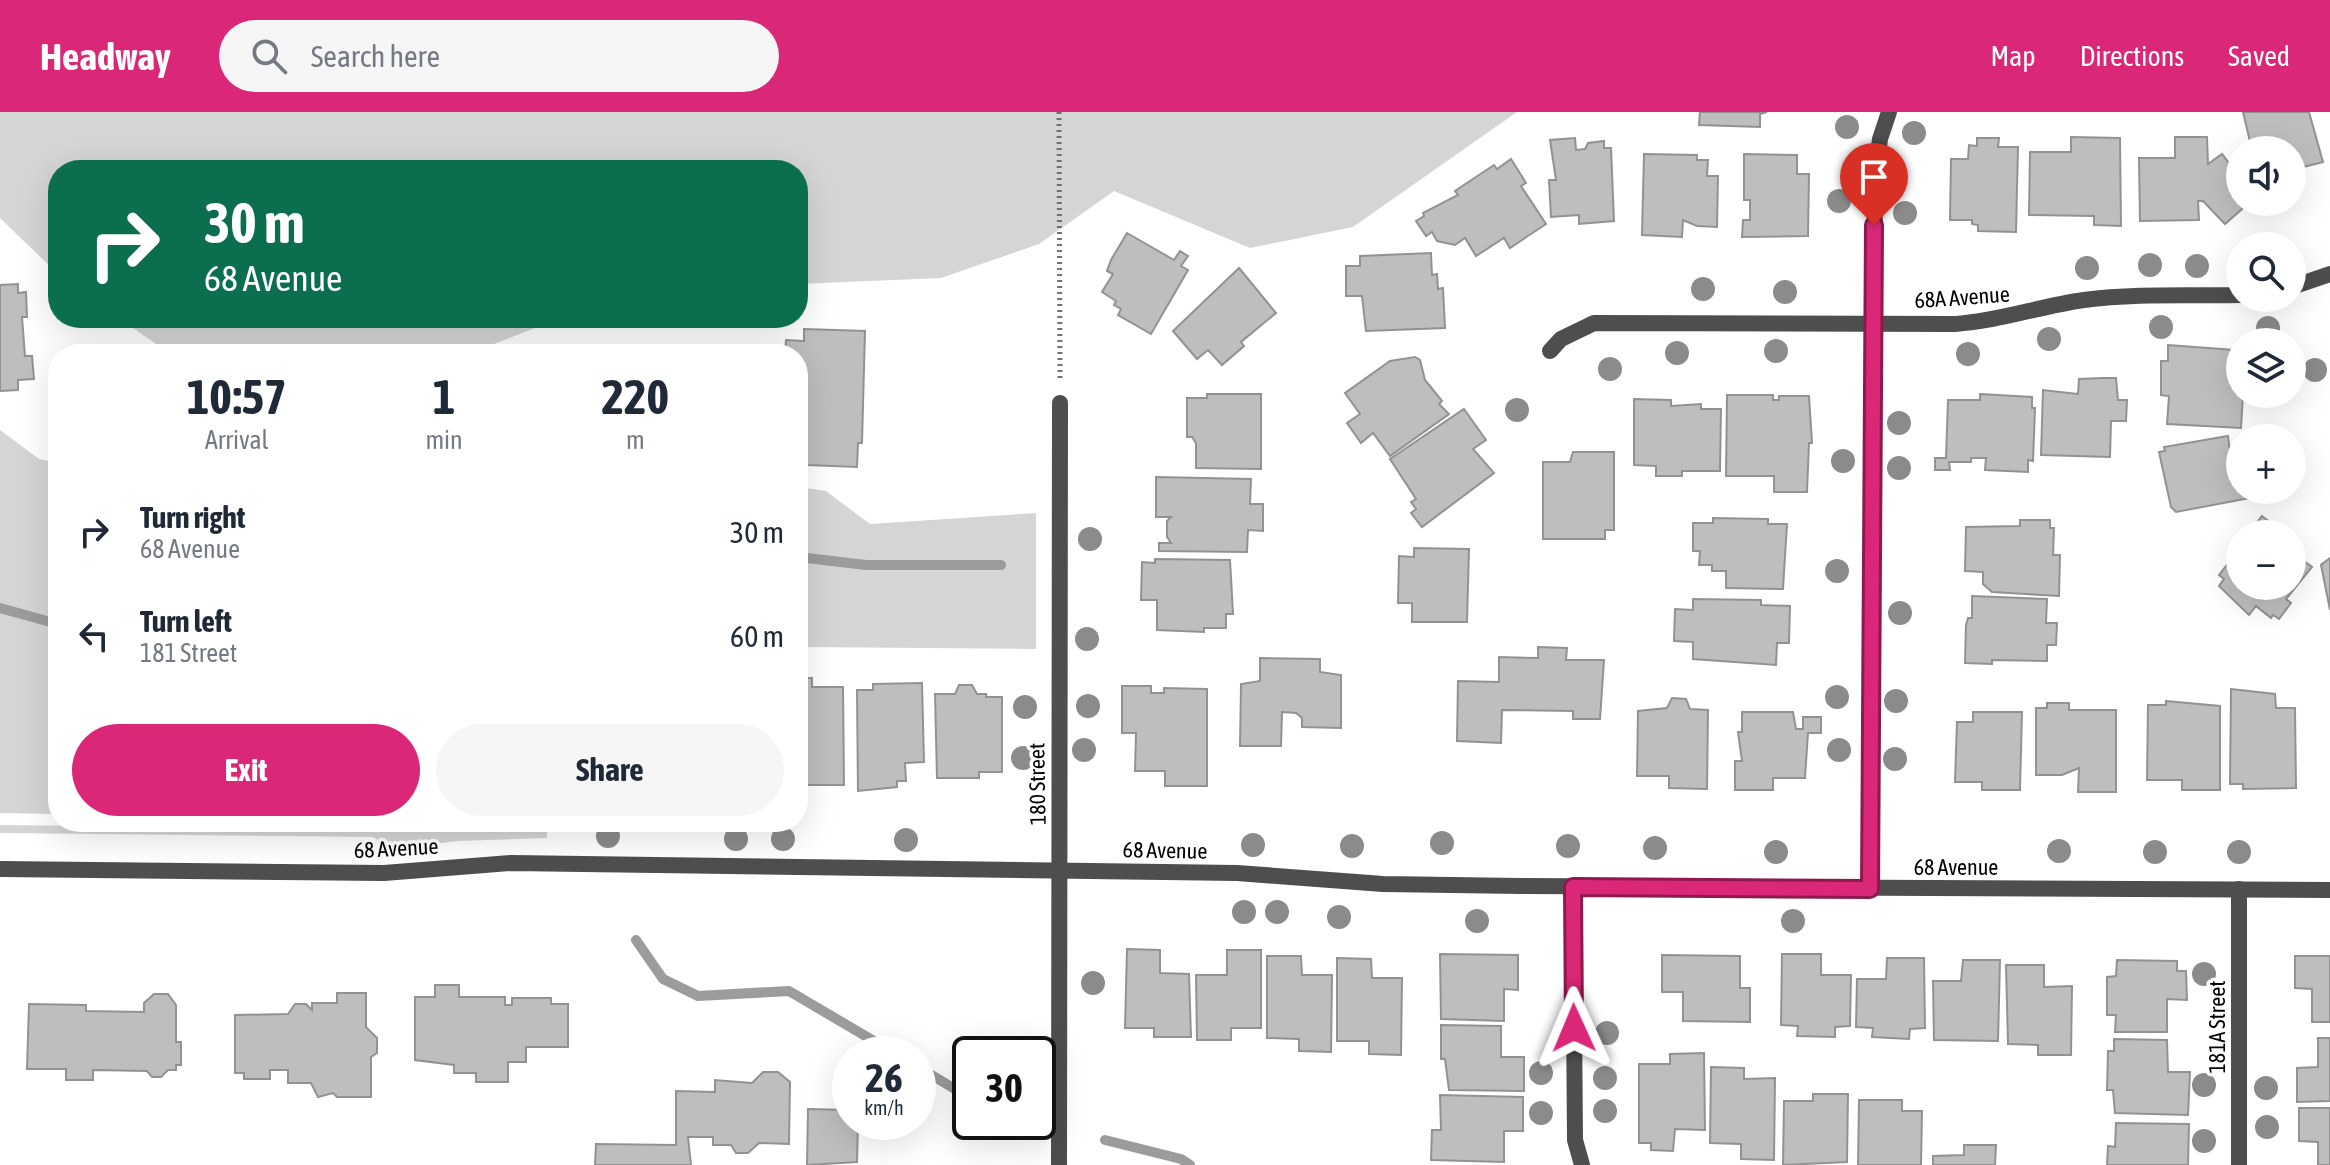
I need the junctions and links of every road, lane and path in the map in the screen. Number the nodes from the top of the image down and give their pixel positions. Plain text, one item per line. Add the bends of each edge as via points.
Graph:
1 (1059, 112) edge
2 (1889, 112) edge
3 (2330, 274) edge
4 (2306, 282) edge
5 (2226, 295) edge
6 (1872, 323) junction
7 (1550, 351) dead end
8 (1060, 368) dead end
9 (1060, 403) dead end
10 (0, 869) edge
11 (1061, 870) junction
12 (1573, 887) junction
13 (1870, 889) junction
14 (2239, 889) junction
15 (2330, 890) edge
16 (1059, 1165) edge
17 (1582, 1165) edge
18 (2239, 1165) edge

1 - 8 path
2 - 6 street via 1875,177
3 - 4 street
5 - 6 street, 68A Avenue via 2081,300 1994,322
6 - 7 street, 68A Avenue via 1594,323 1561,339
6 - 13 street
9 - 11 street, 180 Street
10 - 11 street, 68 Avenue via 384,873 511,863
11 - 12 street, 68 Avenue
11 - 16 street, 180 Street
12 - 13 street, 68 Avenue
12 - 17 street via 1575,1140
13 - 14 street, 68 Avenue
14 - 15 street, 68 Avenue
14 - 18 street, 181A Street

